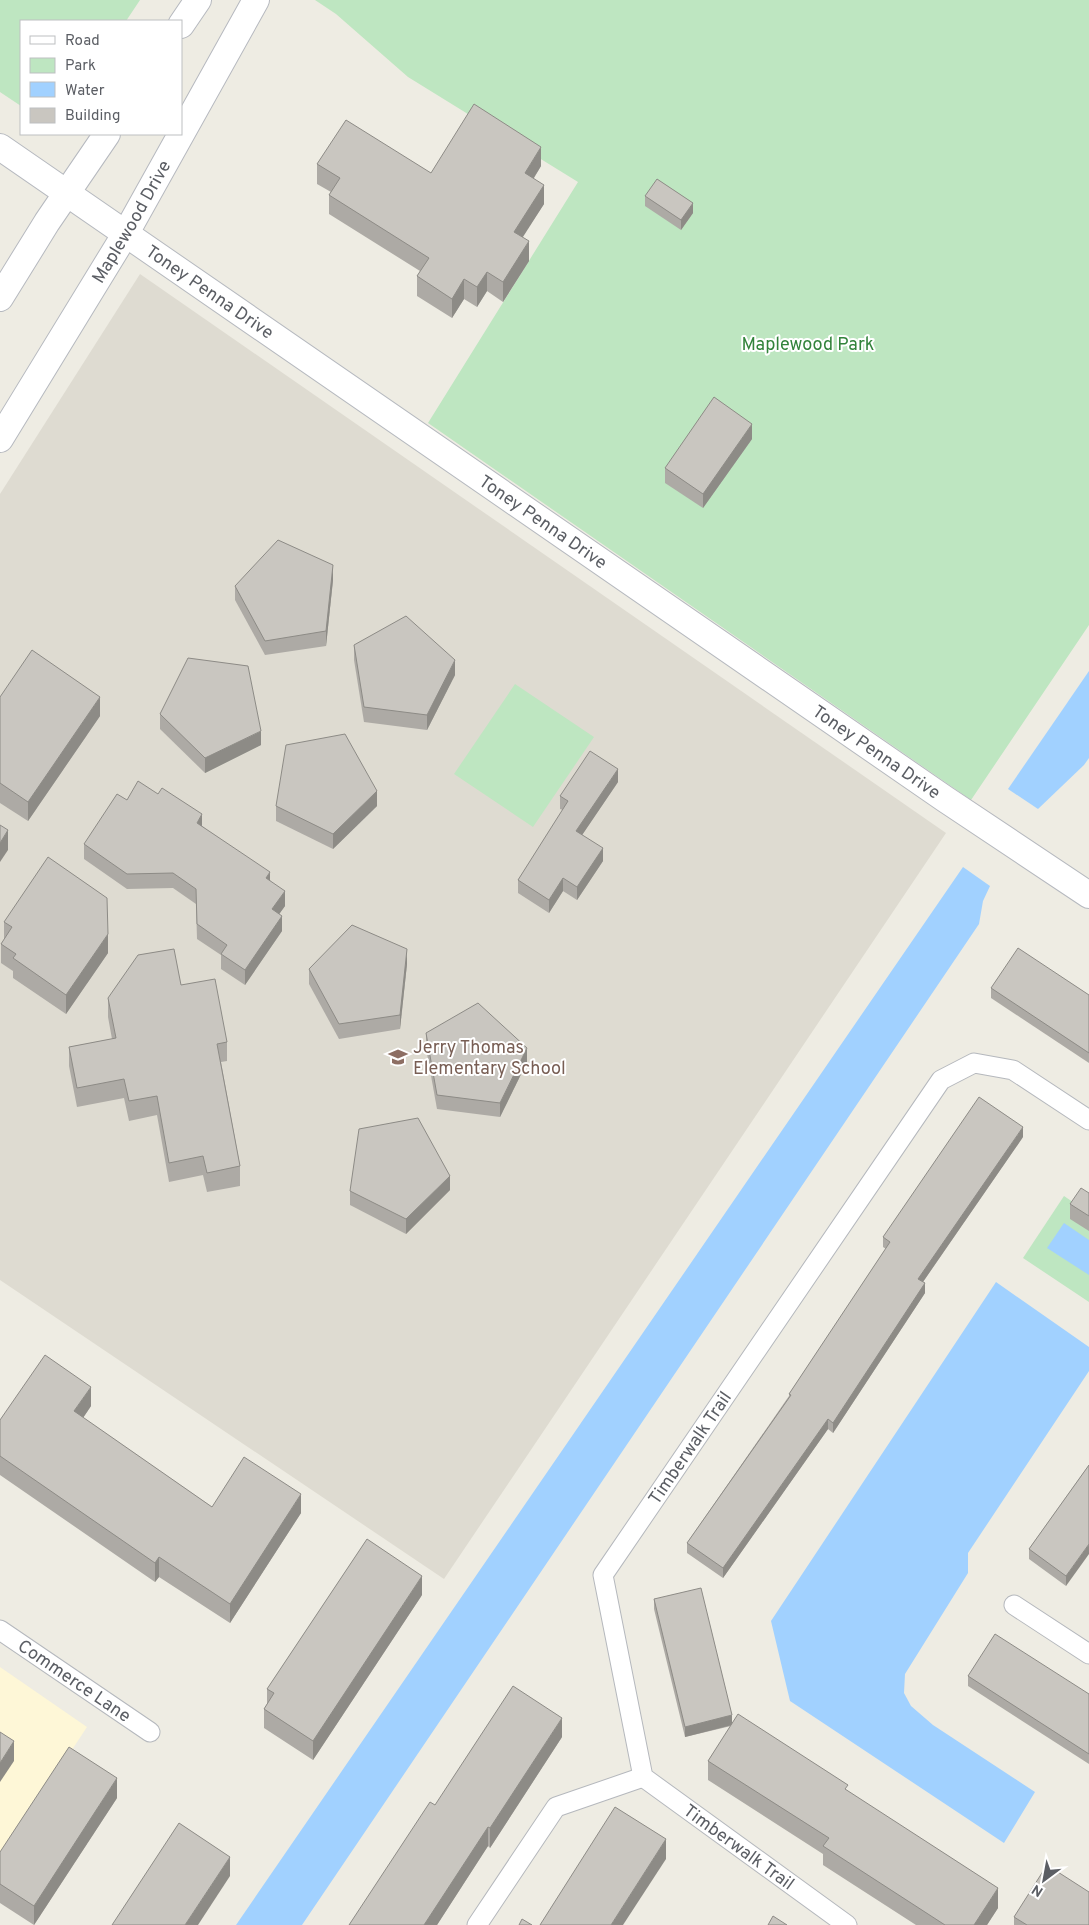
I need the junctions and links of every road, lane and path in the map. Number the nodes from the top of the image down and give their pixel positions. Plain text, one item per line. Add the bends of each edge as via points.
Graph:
1 (198, 0) edge
2 (256, 0) edge
3 (182, 24) edge
4 (182, 133) edge
5 (105, 135) edge
6 (181, 135) edge
7 (0, 147) edge
8 (66, 192) junction
9 (126, 233) junction
10 (0, 298) edge
11 (0, 439) edge
12 (1089, 895) edge
13 (1089, 1120) edge
14 (1014, 1605) dead end
15 (0, 1630) edge
16 (1088, 1650) edge
17 (150, 1732) dead end
18 (643, 1777) junction
19 (477, 1925) edge
20 (847, 1925) edge

1 - 3 street
2 - 4 street, Maplewood Drive
5 - 8 street
6 - 9 street, Maplewood Drive
7 - 8 street, Toney Penna Drive
8 - 9 street, Toney Penna Drive
8 - 10 street
9 - 11 street, Maplewood Drive
9 - 12 street, Toney Penna Drive
13 - 18 street, Timberwalk Trail via 1013,1070 974,1063 942,1080 602,1574
14 - 16 street
15 - 17 street, Commerce Lane
18 - 19 street via 556,1807
18 - 20 street, Timberwalk Trail

